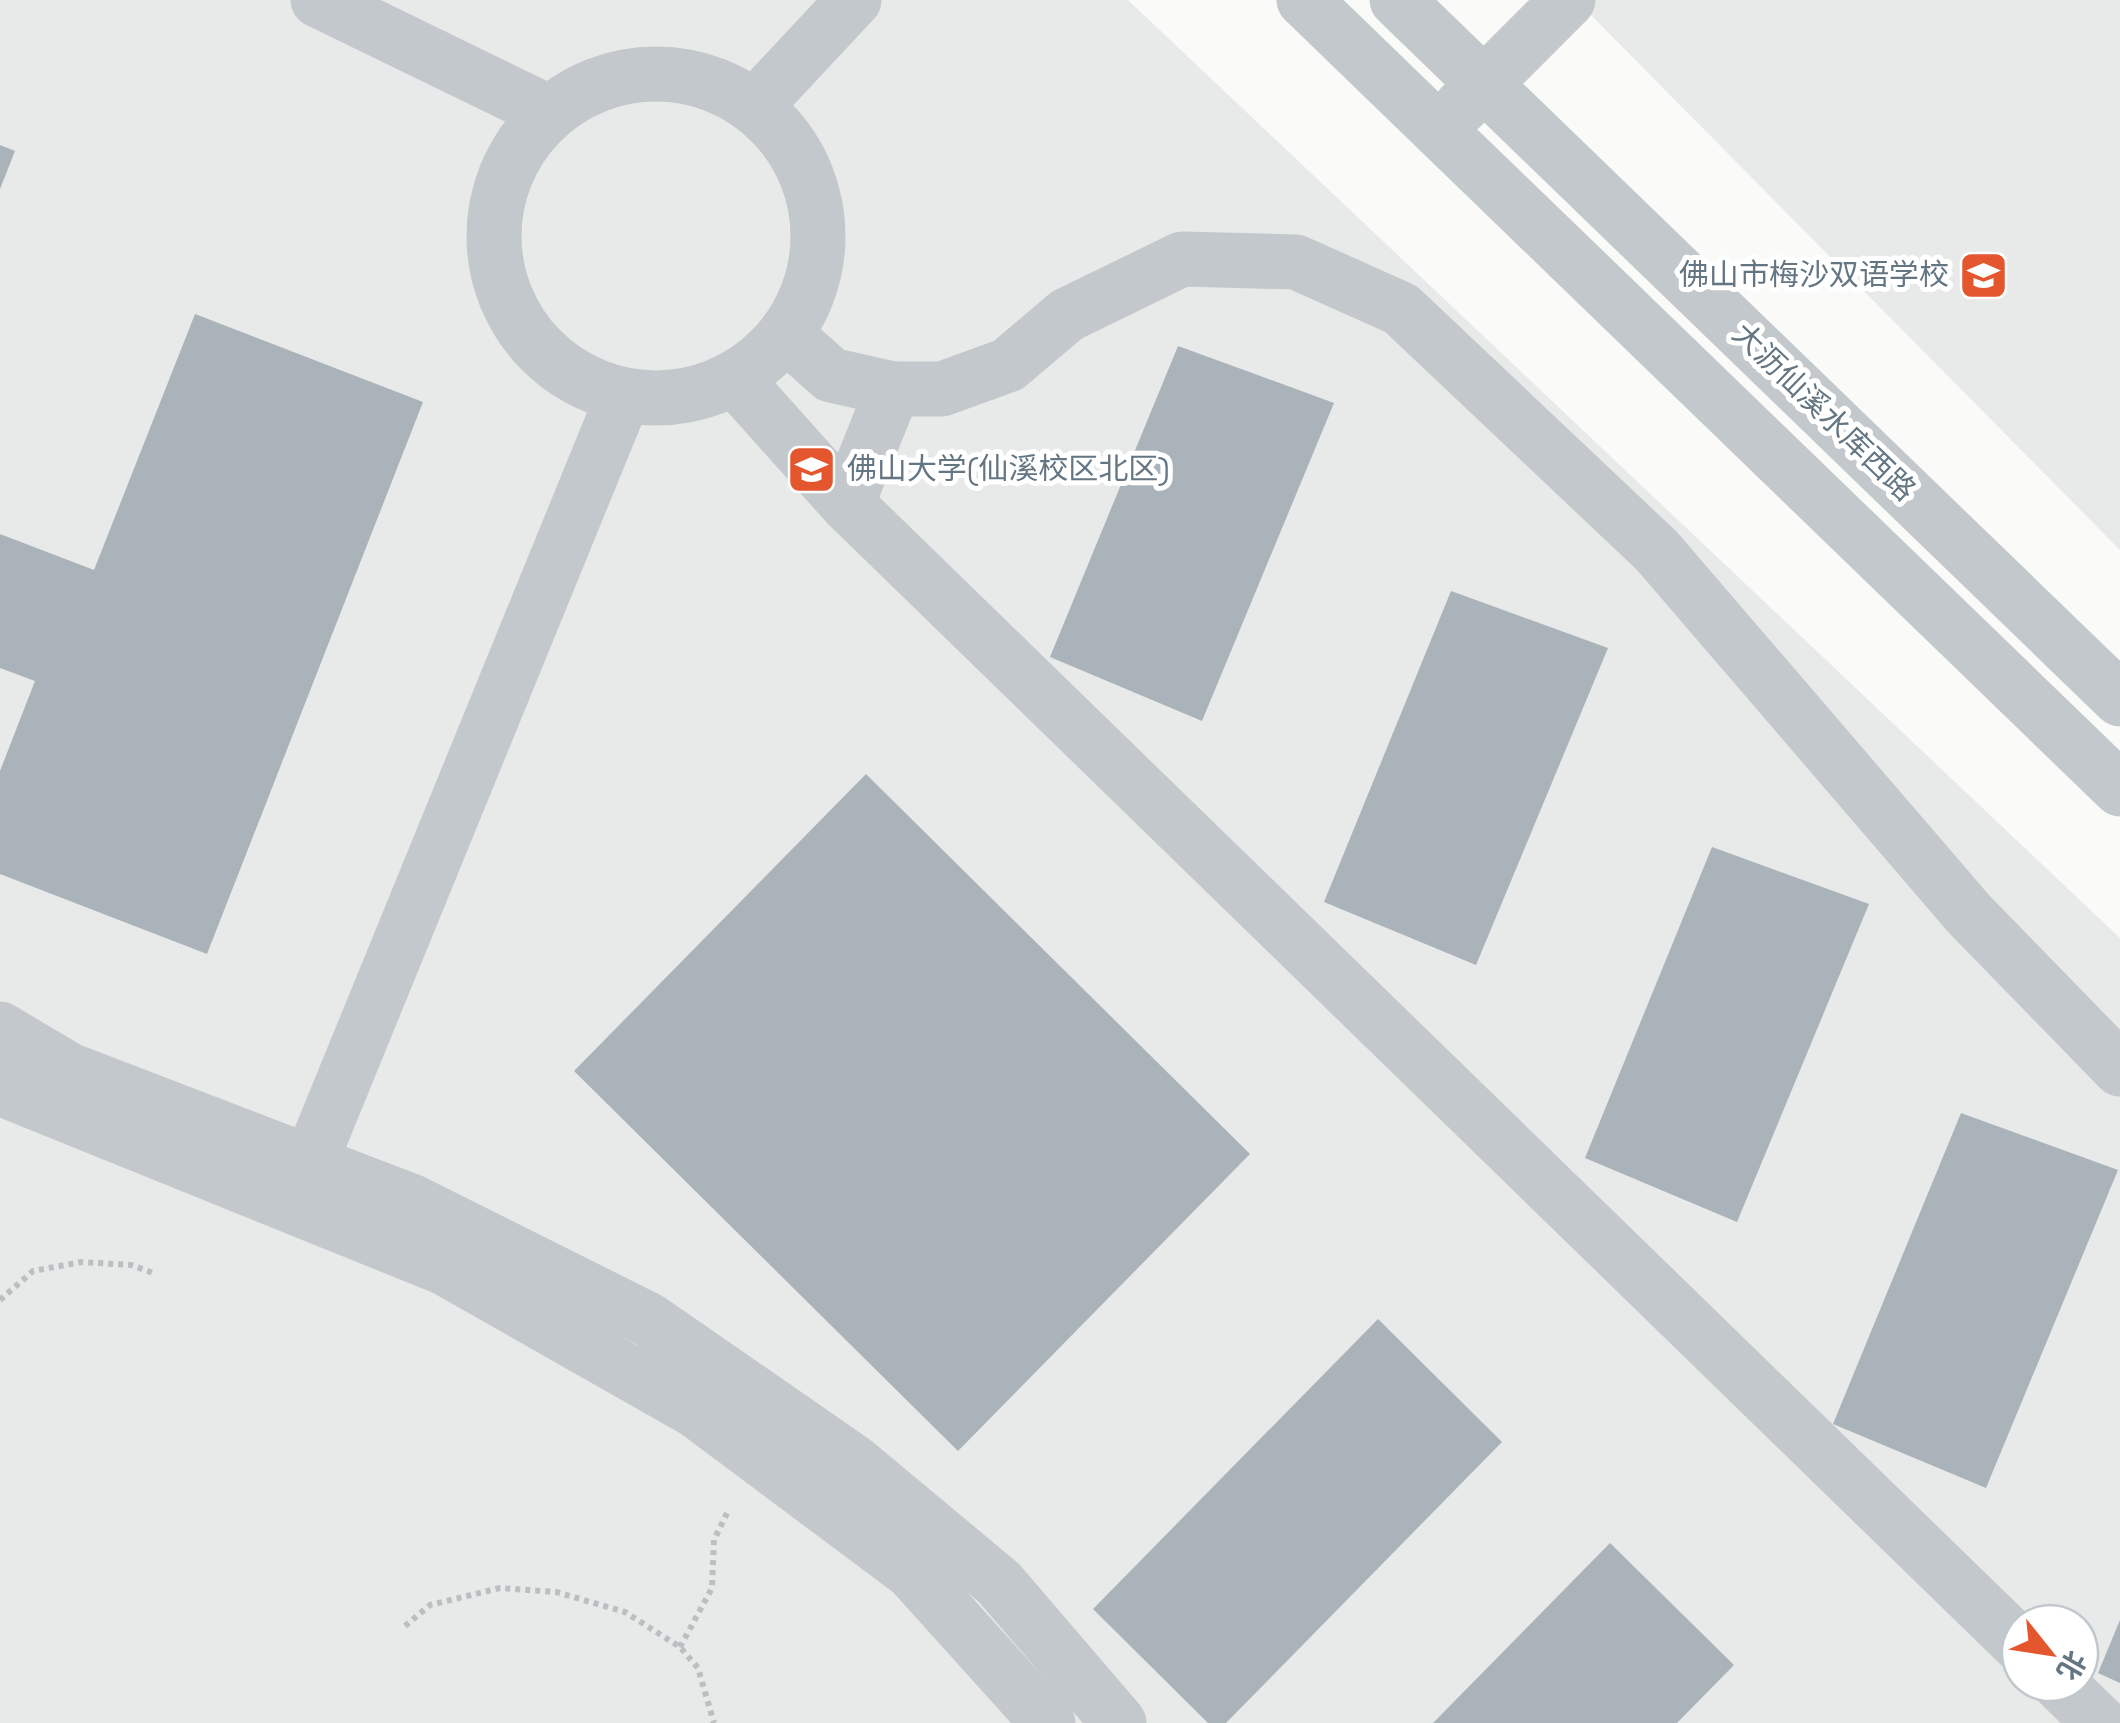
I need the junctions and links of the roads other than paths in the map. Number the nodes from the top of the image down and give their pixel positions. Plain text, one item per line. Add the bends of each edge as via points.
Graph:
1 (318, 0) edge
2 (854, 0) edge
3 (1304, 0) edge
4 (1398, 0) edge
5 (1568, 0) edge
6 (1484, 83) junction
7 (755, 106) junction
8 (548, 112) junction
9 (1439, 130) junction
10 (785, 334) junction
11 (735, 379) junction
12 (893, 388) junction
13 (623, 397) junction
14 (847, 504) junction
15 (2120, 699) edge
16 (2120, 790) edge
17 (0, 1029) edge
18 (2120, 1069) edge
19 (0, 1088) edge
20 (306, 1186) junction
21 (2000, 1626) edge
22 (2080, 1703) edge
23 (1048, 1723) edge
24 (1119, 1723) edge
25 (2100, 1723) edge

1 - 8 street
2 - 7 street
3 - 9 street
4 - 6 street, 大沥仙溪水库西路
5 - 6 street
6 - 9 street
6 - 15 street, 大沥仙溪水库西路
7 - 8 street via 708,81 657,72 606,81
7 - 10 street via 791,143 814,193 819,248 806,302
8 - 13 street via 522,142 499,190 493,242 502,294 530,341 572,377
9 - 16 street
10 - 11 street
10 - 12 street via 831,375
11 - 13 street via 678,398
11 - 14 street
12 - 14 street
12 - 18 street via 942,389 1008,365 1067,316 1182,258 1296,262 1401,309 1657,551 1970,914
13 - 20 street
14 - 21 street
17 - 20 street
19 - 20 street
20 - 23 street via 695,1410 912,1572
20 - 24 street via 413,1202 649,1320 854,1462 999,1583
22 - 25 street

